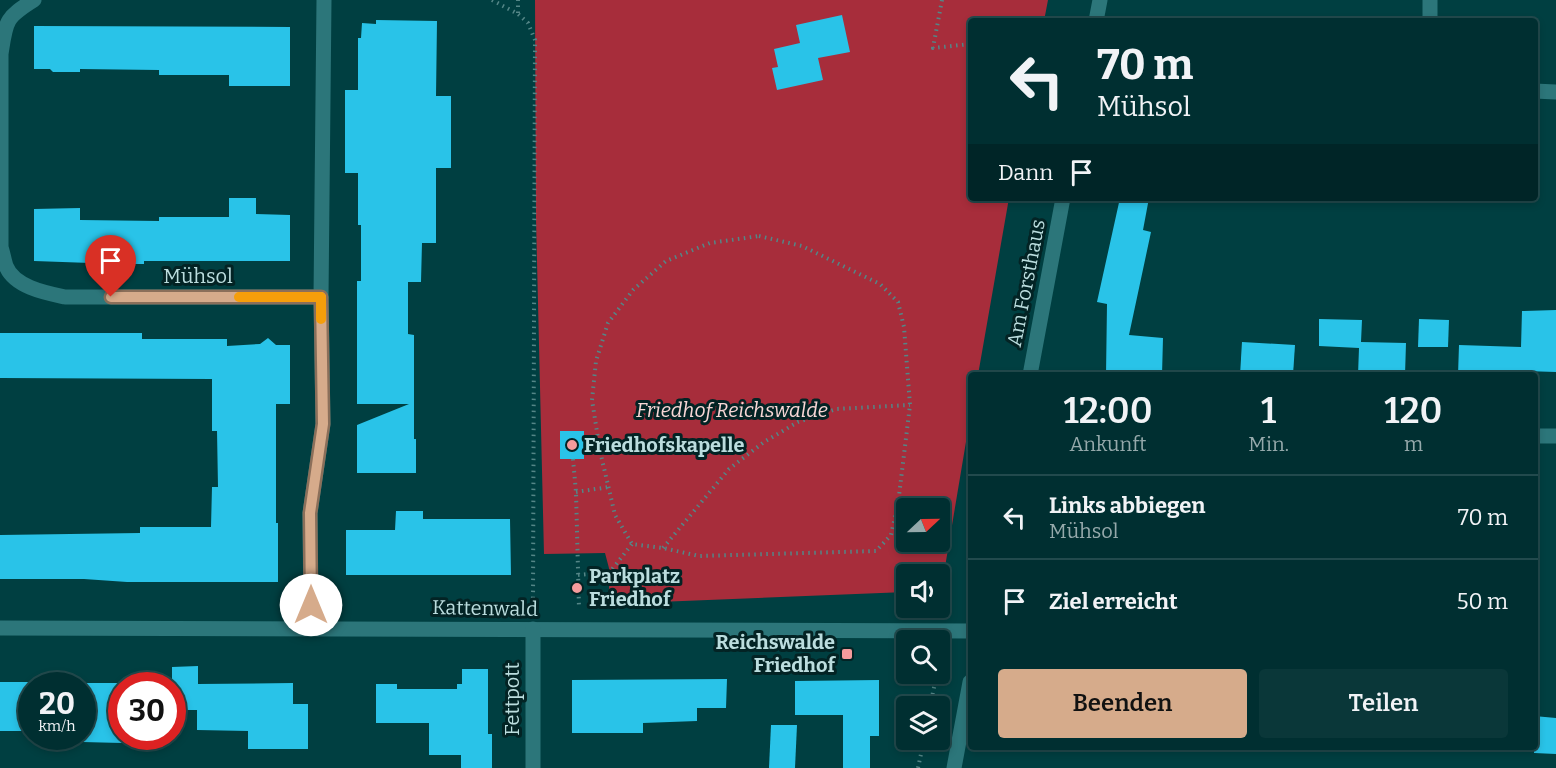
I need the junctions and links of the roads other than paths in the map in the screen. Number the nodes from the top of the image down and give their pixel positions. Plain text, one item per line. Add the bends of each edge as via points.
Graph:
1 (34, 0) edge
2 (324, 0) edge
3 (1100, 0) edge
4 (1430, 0) edge
5 (1097, 18) edge
6 (1430, 18) edge
7 (1538, 92) edge
8 (1556, 92) edge
9 (1062, 201) edge
10 (321, 297) junction
11 (1031, 372) edge
12 (1538, 436) edge
13 (1556, 436) edge
14 (0, 628) edge
15 (311, 628) junction
16 (533, 629) junction
17 (968, 631) edge
18 (968, 693) edge
19 (533, 768) edge
20 (954, 768) edge

1 - 10 street, Mühsol via 16,12 5,26 1,54 1,247 7,269 40,292 65,297
2 - 10 street
3 - 5 street
4 - 6 street
7 - 8 street
9 - 11 street, Am Forsthaus
10 - 15 street via 323,424 310,513
12 - 13 street
14 - 15 street, Kattenwald
15 - 16 street, Kattenwald
16 - 17 street, Kattenwald
16 - 19 street, Fettpott
18 - 20 street

